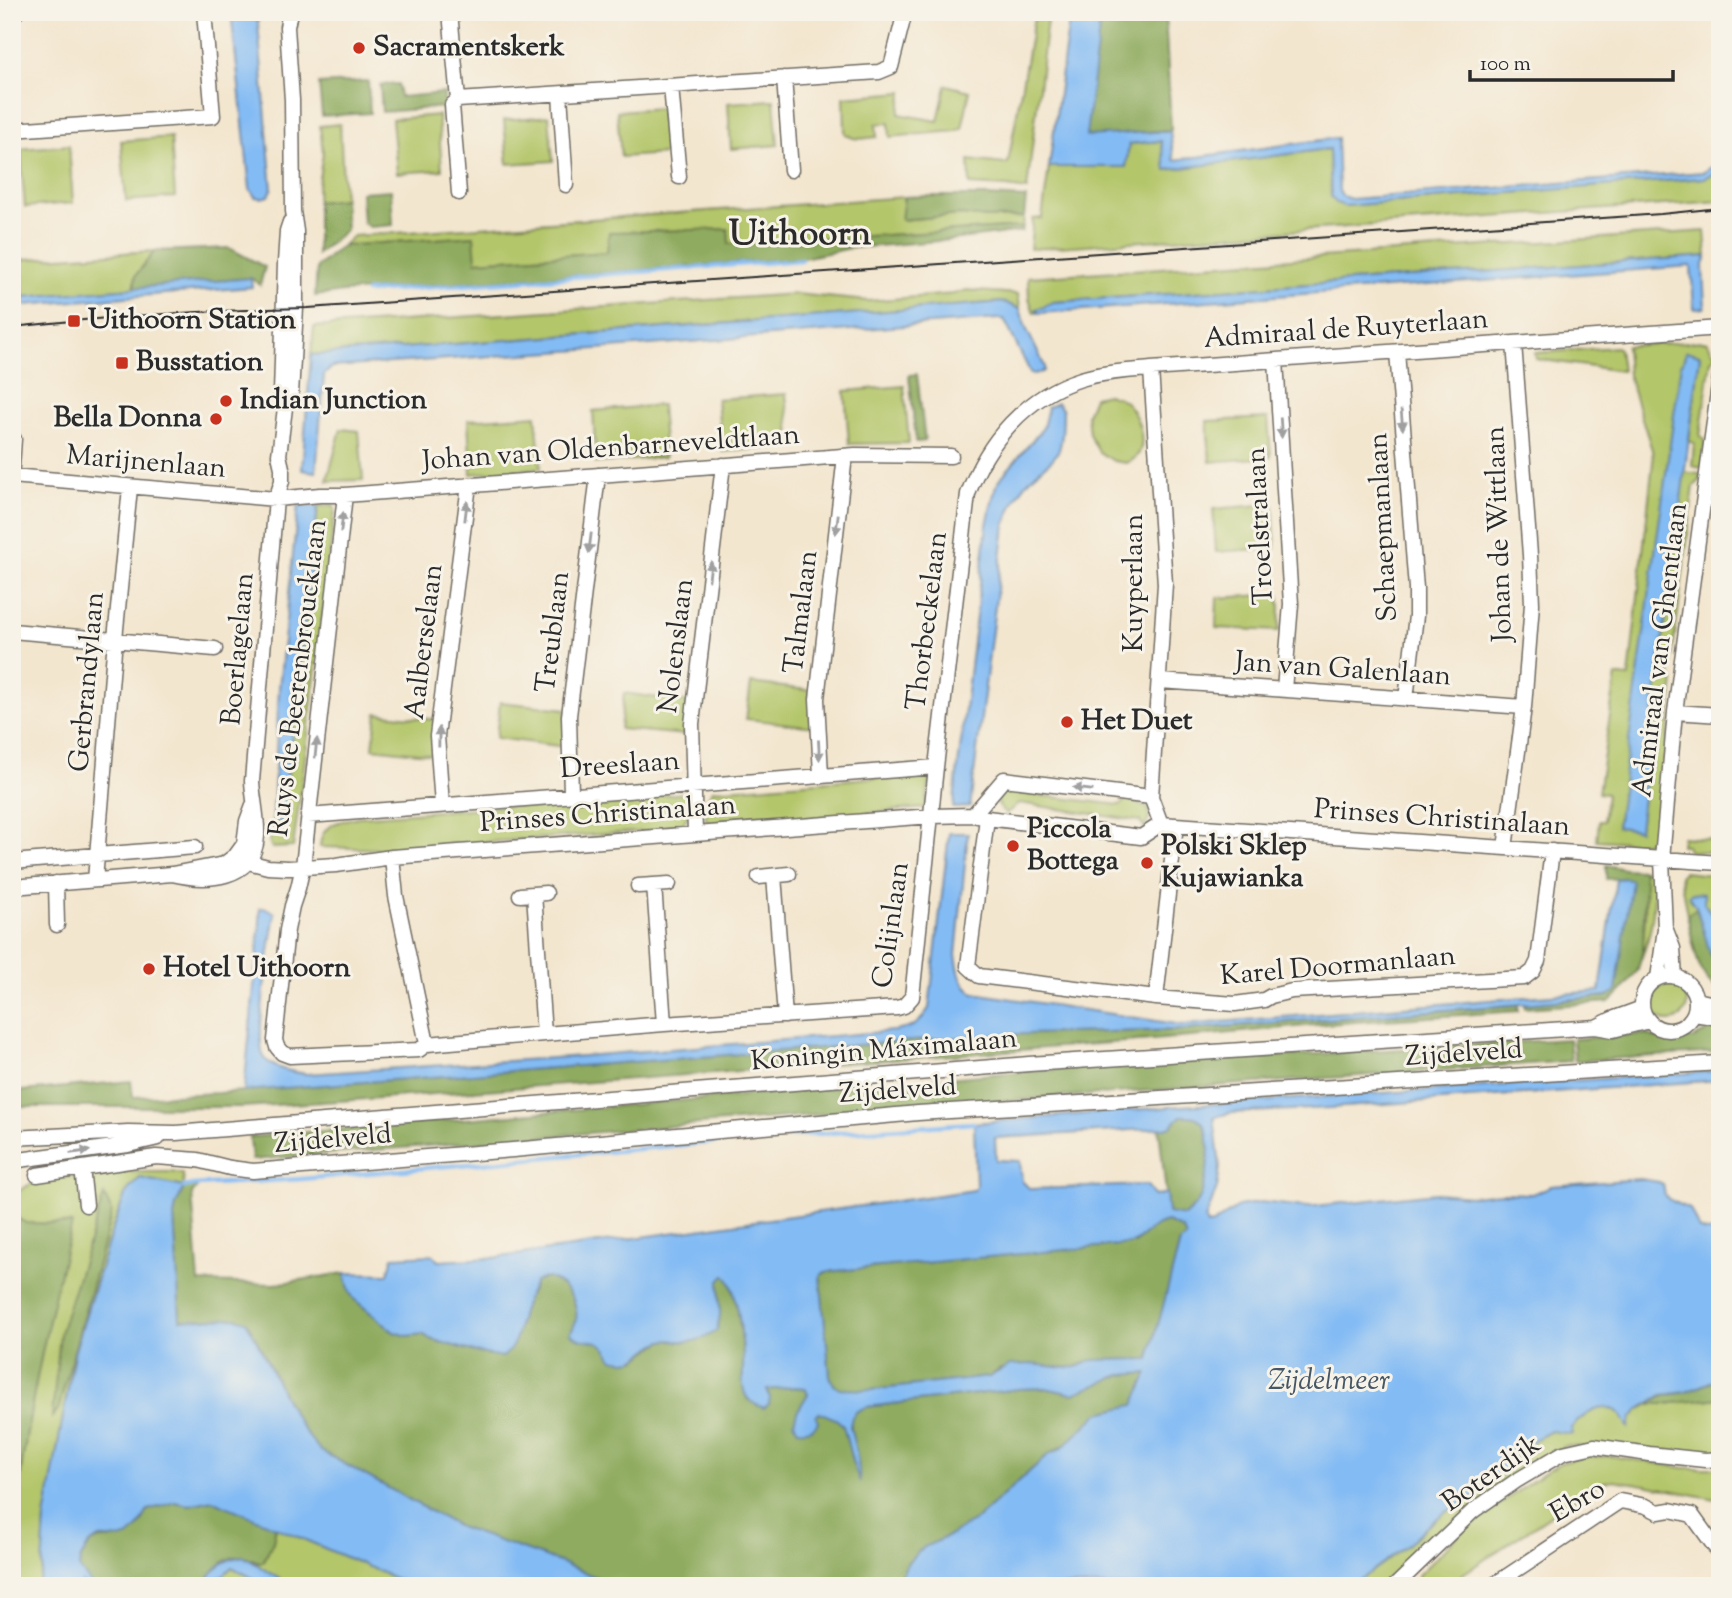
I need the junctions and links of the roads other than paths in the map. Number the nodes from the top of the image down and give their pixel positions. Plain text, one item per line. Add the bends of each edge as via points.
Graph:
1 (204, 12) edge
2 (280, 12) edge
3 (450, 12) edge
4 (905, 12) edge
5 (288, 20) edge
6 (784, 78) junction
7 (671, 86) junction
8 (560, 94) junction
9 (458, 100) junction
10 (12, 130) edge
11 (791, 170) dead end
12 (679, 177) dead end
13 (566, 185) dead end
14 (459, 192) dead end
15 (1720, 328) edge
16 (1514, 343) junction
17 (1397, 352) junction
18 (1276, 360) junction
19 (1151, 369) junction
20 (1720, 377) edge
21 (14, 439) dead end
22 (997, 440) joint
23 (845, 456) junction
24 (951, 456) dead end
25 (1714, 456) edge
26 (723, 466) junction
27 (12, 467) edge
28 (598, 475) junction
29 (12, 476) edge
30 (469, 485) junction
31 (130, 488) junction
32 (345, 495) junction
33 (276, 499) junction
34 (12, 631) edge
35 (115, 639) junction
36 (215, 649) dead end
37 (1160, 681) junction
38 (1284, 690) junction
39 (1406, 699) junction
40 (1524, 707) junction
41 (1675, 712) junction
42 (1720, 715) edge
43 (936, 767) junction
44 (821, 775) junction
45 (694, 786) junction
46 (571, 794) junction
47 (1151, 797) junction
48 (442, 805) junction
49 (308, 816) junction
50 (932, 816) junction
51 (980, 817) junction
52 (1169, 824) junction
53 (695, 833) junction
54 (195, 847) dead end
55 (1505, 848) junction
56 (1552, 851) junction
57 (97, 856) junction
58 (392, 857) junction
59 (242, 859) junction
60 (1662, 859) junction
61 (12, 862) edge
62 (1720, 863) edge
63 (303, 866) junction
64 (774, 876) dead end
65 (95, 880) junction
66 (55, 883) junction
67 (638, 886) dead end
68 (12, 887) edge
69 (533, 894) dead end
70 (57, 925) dead end
71 (1665, 929) junction
72 (1675, 977) junction
73 (1657, 978) junction
74 (1156, 998) junction
75 (1720, 1005) edge
76 (1642, 1007) junction
77 (1695, 1007) junction
78 (785, 1016) junction
79 (1720, 1018) edge
80 (1649, 1021) junction
81 (664, 1024) junction
82 (1596, 1027) junction
83 (544, 1034) junction
84 (427, 1044) junction
85 (1720, 1063) edge
86 (176, 1133) junction
87 (12, 1138) edge
88 (12, 1161) edge
89 (82, 1168) junction
90 (37, 1175) dead end
91 (86, 1205) dead end
92 (1720, 1459) edge
93 (1720, 1554) edge
94 (1395, 1586) edge
95 (1492, 1586) edge

1 - 10 street via 212,116
2 - 5 street
3 - 9 street
4 - 6 street via 891,67 879,72
5 - 33 street, Boerlagelaan via 296,231 291,394 285,408 279,455 282,481
6 - 7 street
6 - 11 street
7 - 8 street
7 - 12 street
8 - 9 street
8 - 13 street
9 - 14 street via 452,105
15 - 16 street, Admiraal de Ruyterlaan
16 - 17 street, Admiraal de Ruyterlaan
16 - 40 street, Johan de Wittlaan via 1532,586
17 - 18 street, Admiraal de Ruyterlaan
17 -> 39 street, Schaepmanlaan via 1416,588
18 - 19 street, Admiraal de Ruyterlaan
18 -> 38 street, Troelstralaan via 1291,604
19 - 22 street, Admiraal de Ruyterlaan via 1099,374 1063,386 1037,400
19 - 37 street, Kuyperlaan via 1165,584
20 - 25 street, Admiraal van Ghentlaan
21 - 27 street
22 - 43 street, Thorbeckelaan via 980,464 968,494
23 - 24 street, Johan van Oldenbarneveldtlaan
23 - 26 street, Johan van Oldenbarneveldtlaan
23 -> 44 street, Talmalaan via 817,699
25 - 41 street, Admiraal van Ghentlaan
26 - 28 street, Johan van Oldenbarneveldtlaan
45 -> 26 street, Nolenslaan via 692,724
28 - 30 street, Johan van Oldenbarneveldtlaan
28 -> 46 street, Treublaan via 569,716
29 - 31 street, Marijnenlaan
30 - 32 street, Johan van Oldenbarneveldtlaan
48 -> 30 street, Aalberselaan via 438,736
31 - 33 street, Marijnenlaan
31 - 35 street, Gerbrandylaan
32 - 33 street, Johan van Oldenbarneveldtlaan
49 -> 32 street, Ruys de Beerenbroucklaan
33 - 59 street, Boerlagelaan via 253,804
34 - 35 street
35 - 36 street
35 - 57 street, Gerbrandylaan
37 - 38 street, Jan van Galenlaan
37 - 47 street, Kuyperlaan
38 - 39 street, Jan van Galenlaan
39 - 40 street, Jan van Galenlaan
40 - 55 street, Johan de Wittlaan
41 - 42 street
41 - 60 street, Admiraal van Ghentlaan
43 - 44 street, Dreeslaan
43 - 50 street, Thorbeckelaan
44 - 45 street, Dreeslaan
45 - 46 street, Dreeslaan
45 - 53 street, Nolenslaan
46 - 48 street, Dreeslaan
47 -> 51 street via 1004,779
47 - 52 street
48 - 49 street, Dreeslaan
49 - 63 street, Ruys de Beerenbroucklaan
50 - 51 street, Prinses Christinalaan
50 - 53 street, Prinses Christinalaan
50 - 78 street, Colijnlaan via 912,997 897,1008
51 - 52 street, Prinses Christinalaan via 1141,837
51 - 74 street, Karel Doormanlaan via 968,966 979,976
52 - 55 street, Prinses Christinalaan
52 - 74 street
53 - 58 street, Prinses Christinalaan
54 - 57 street
55 - 56 street, Prinses Christinalaan
56 - 60 street, Prinses Christinalaan
56 - 74 street, Karel Doormanlaan via 1538,961 1524,978 1292,991 1235,1004
57 - 61 street
57 - 65 street, Gerbrandylaan
58 - 63 street, Prinses Christinalaan
58 - 84 street
59 - 63 street, Prinses Christinalaan via 268,867
59 - 65 street via 172,874
60 - 62 street, Prinses Christinalaan
60 - 71 street, Admiraal van Ghentlaan
63 - 84 street, Colijnlaan via 280,930 268,1039 290,1056 419,1050
64 - 78 street
65 - 66 street
66 - 68 street
66 - 70 street
67 - 81 street via 661,884
69 - 83 street
71 - 72 street, Admiraal van Ghentlaan via 1673,948
71 - 73 street, Admiraal van Ghentlaan
72 - 73 street
72 - 77 street via 1689,985
73 - 76 street via 1643,994
75 - 77 street
76 - 80 street
76 - 82 street, Koningin Máximalaan
77 - 79 street
77 - 80 street via 1685,1025 1673,1030 1660,1029
78 - 81 street, Colijnlaan
80 - 82 street, Koningin Máximalaan via 1614,1030
81 - 83 street, Colijnlaan
82 - 86 street, Koningin Máximalaan via 1029,1064
83 - 84 street, Colijnlaan
85 - 89 street, Zijdelveld via 918,1113 253,1171 156,1157
86 - 87 street, Koningin Máximalaan
88 -> 86 street, Koningin Máximalaan via 128,1145
89 - 90 street, Zijdelveld
89 - 91 street
92 - 94 street, Boterdijk via 1594,1446 1563,1453 1474,1511
93 - 95 street, Ebro via 1692,1515 1658,1512 1620,1501

